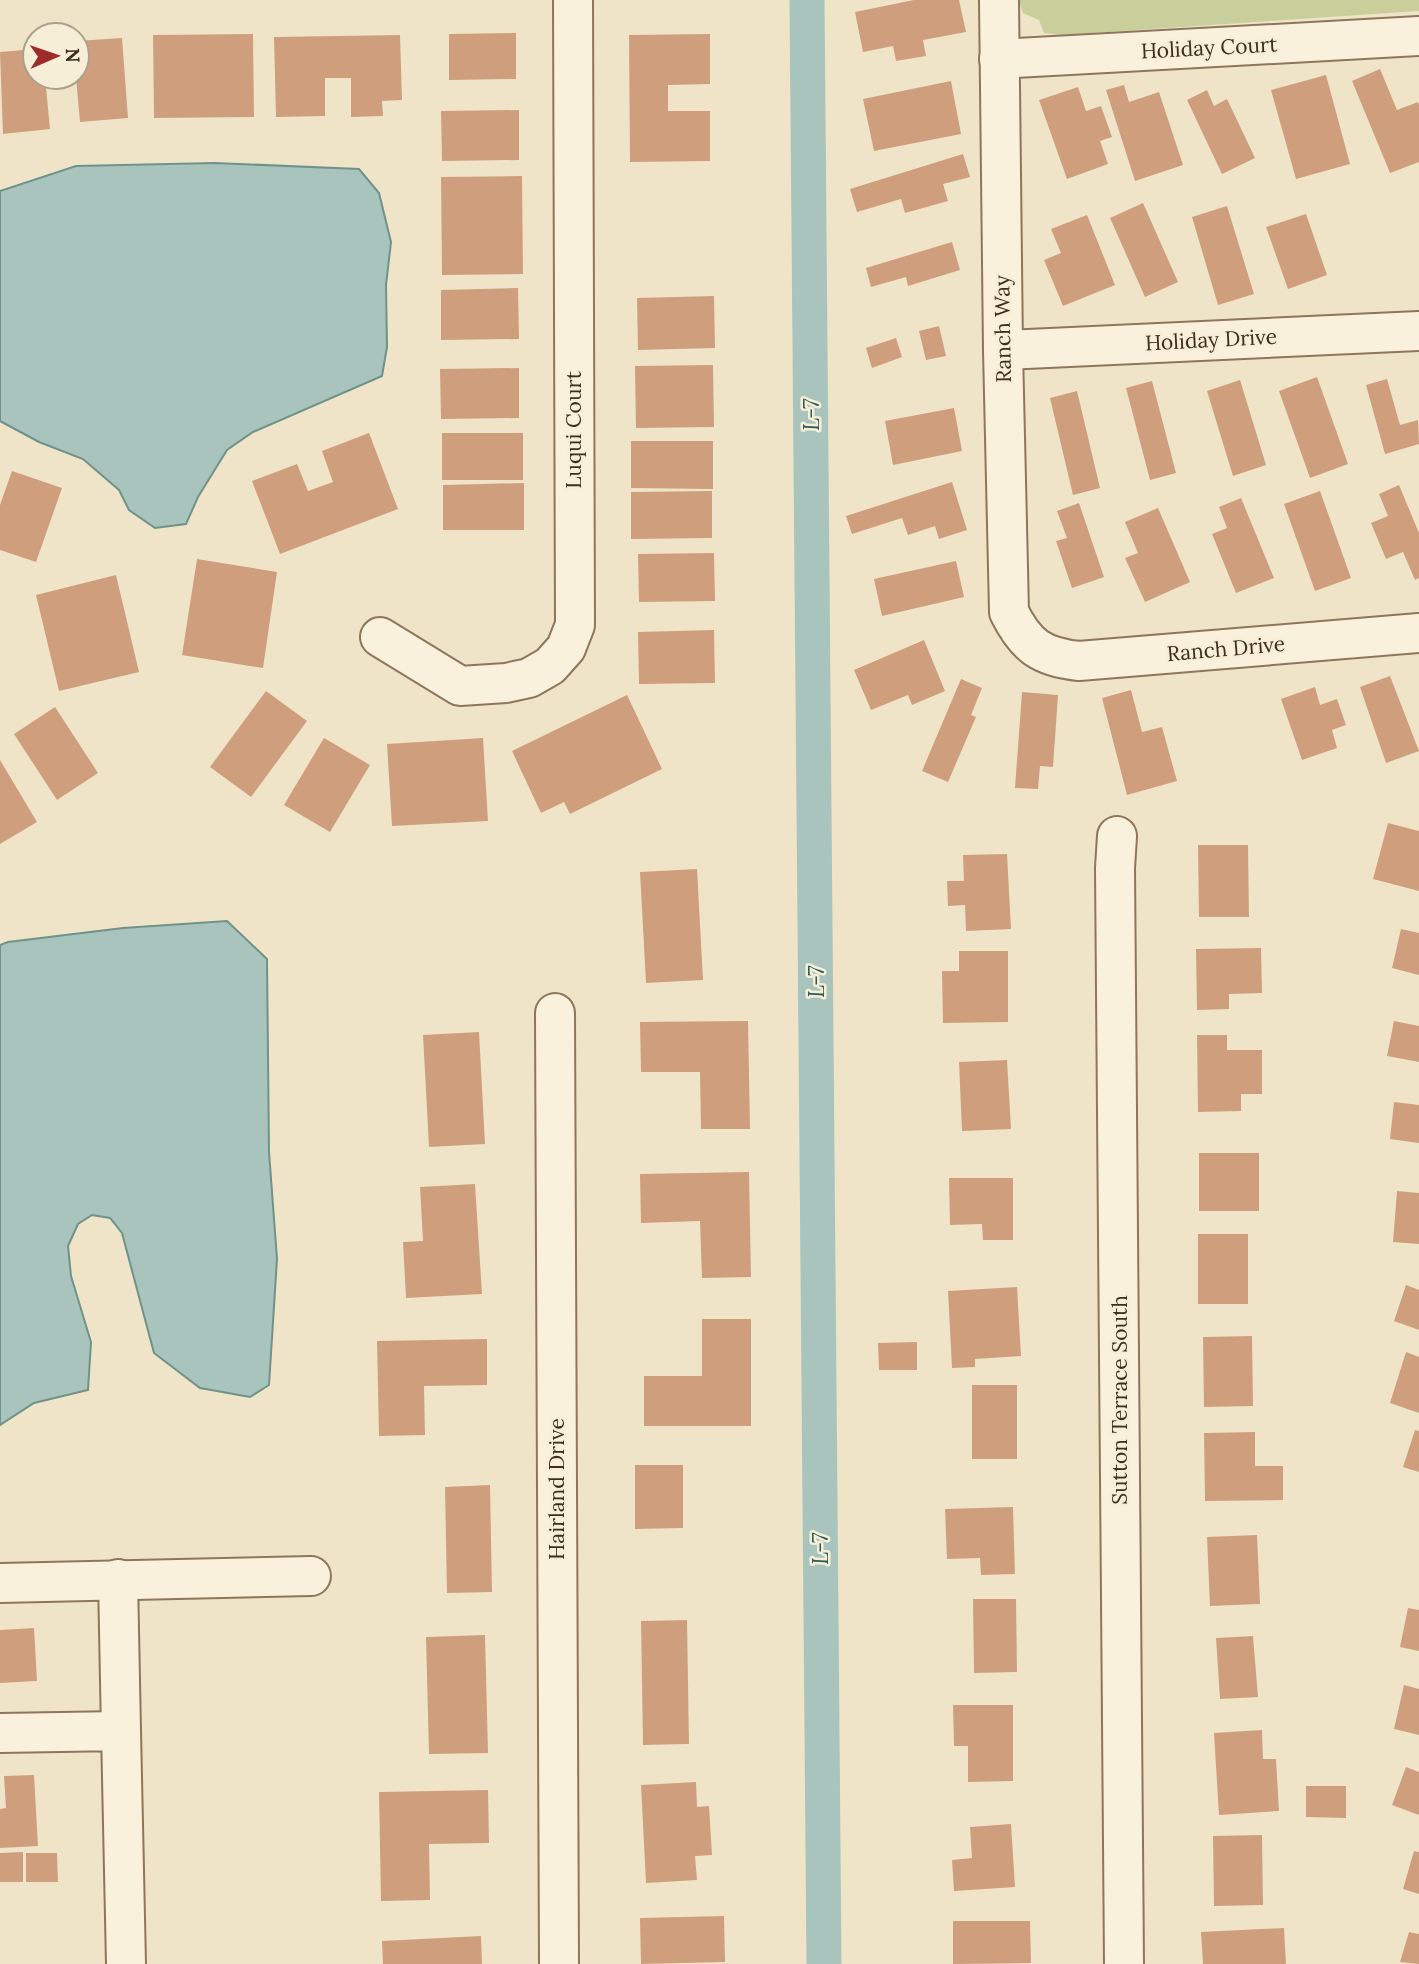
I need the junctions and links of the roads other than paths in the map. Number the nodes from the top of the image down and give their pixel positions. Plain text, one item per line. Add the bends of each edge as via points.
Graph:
1 (573, 0) edge
2 (999, 0) edge
3 (1419, 36) edge
4 (999, 59) junction
5 (1419, 331) edge
6 (1003, 350) junction
7 (1419, 633) edge
8 (380, 637) dead end
9 (1035, 649) joint
10 (1117, 836) dead end
11 (555, 1013) dead end
12 (311, 1576) dead end
13 (118, 1579) junction
14 (0, 1583) edge
15 (121, 1731) junction
16 (0, 1733) edge
17 (126, 1964) edge
18 (559, 1964) edge
19 (1124, 1964) edge

1 - 8 street, Luqui Court via 575,625 566,648 550,666 529,678 506,683 460,685
2 - 4 street, Ranch Way
3 - 4 street, Holiday Court
4 - 6 street, Ranch Way
5 - 6 street, Holiday Drive
6 - 9 street, Ranch Way via 1009,612
7 - 9 street, Ranch Drive via 1079,662 1055,659
10 - 19 street, Sutton Terrace South
11 - 18 street, Hairland Drive
12 - 13 street
13 - 14 street
13 - 15 street
15 - 16 street
15 - 17 street

